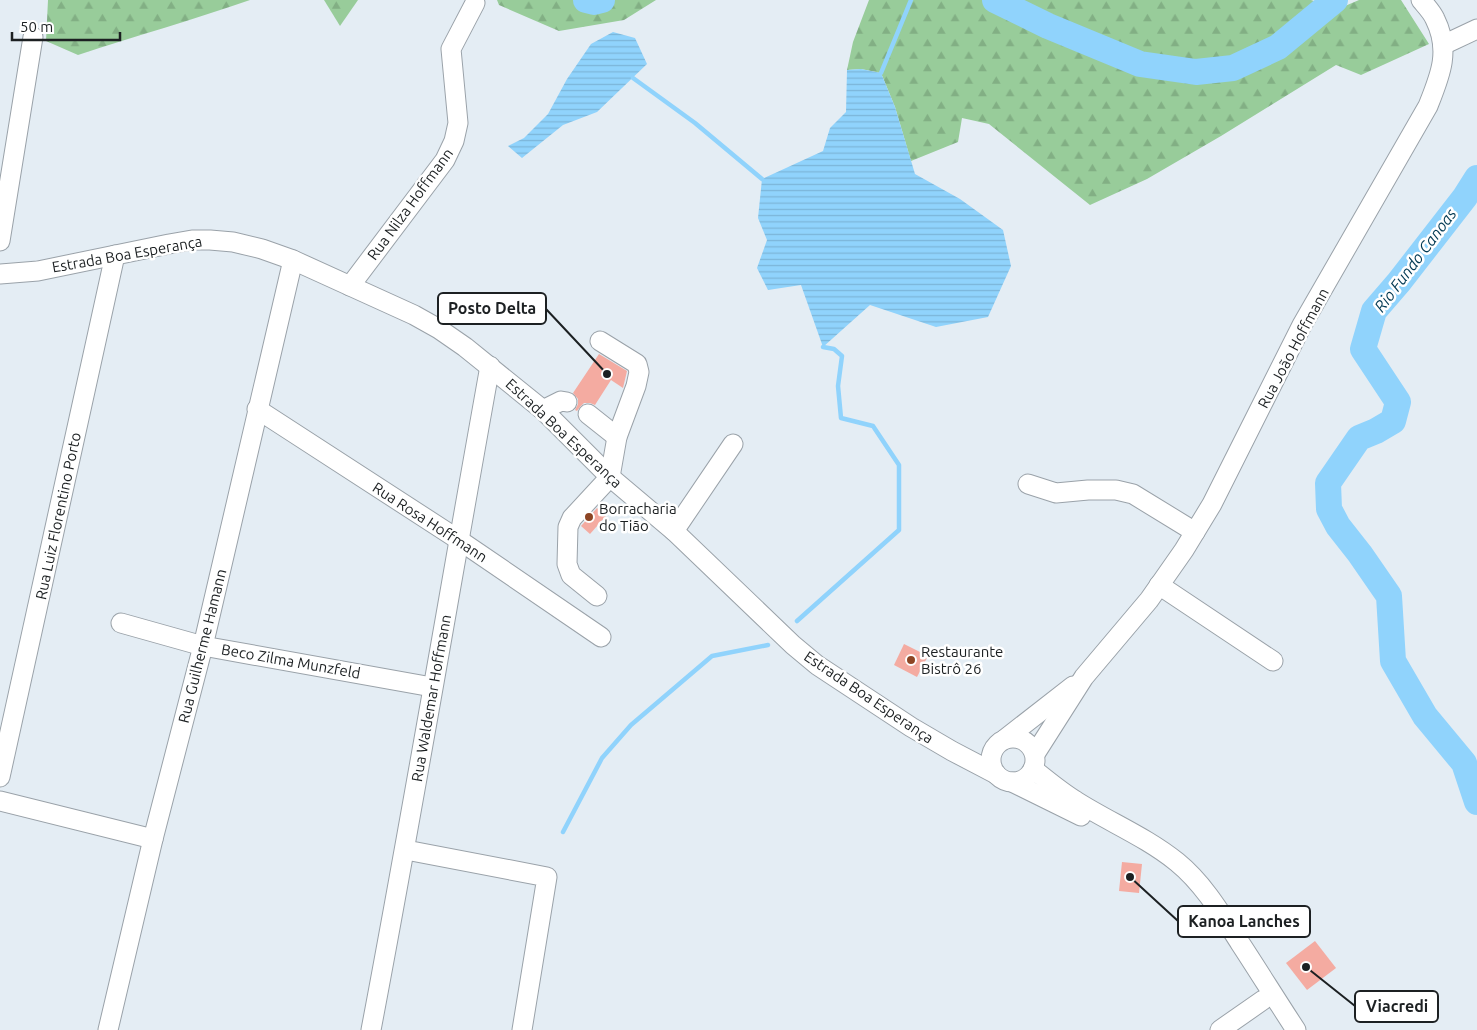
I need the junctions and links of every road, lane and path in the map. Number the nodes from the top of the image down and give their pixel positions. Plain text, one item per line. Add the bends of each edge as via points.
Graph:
1 (1422, 0) edge
2 (475, 3) dead end
3 (1477, 29) edge
4 (32, 38) dead end
5 (1443, 45) junction
6 (0, 241) edge
7 (115, 254) junction
8 (292, 260) junction
9 (0, 274) edge
10 (350, 286) junction
11 (600, 341) dead end
12 (490, 366) junction
13 (567, 402) dead end
14 (257, 409) junction
15 (543, 410) junction
16 (588, 414) dead end
17 (617, 437) junction
18 (733, 444) dead end
19 (610, 477) junction
20 (1028, 484) dead end
21 (674, 531) junction
22 (1195, 532) junction
23 (459, 540) junction
24 (1159, 585) junction
25 (597, 596) dead end
26 (121, 623) dead end
27 (601, 637) dead end
28 (203, 646) junction
29 (1273, 661) dead end
30 (1084, 677) junction
31 (432, 687) junction
32 (999, 745) junction
33 (952, 751) junction
34 (1034, 761) junction
35 (0, 777) edge
36 (1004, 778) junction
37 (0, 801) edge
38 (153, 839) junction
39 (406, 850) junction
40 (1263, 1000) junction
41 (108, 1030) edge
42 (371, 1030) edge
43 (522, 1030) edge
44 (1220, 1030) edge
45 (1283, 1030) edge
46 (1296, 1030) edge

1 - 5 street, Rua João Hoffmann via 1435,18
2 - 10 street, Rua Nilza Hoffmann via 451,49 458,123 454,141 445,160
3 - 5 street
4 - 6 street
5 - 22 street, Rua João Hoffmann via 1440,75 1428,106 1302,325
7 - 8 street, Estrada Boa Esperança via 184,241 210,240 262,249
7 - 9 street, Estrada Boa Esperança via 38,270
7 - 35 street, Rua Luiz Florentino Porto
8 - 10 street, Estrada Boa Esperança
8 - 14 street, Rua Guilherme Hamann
10 - 12 street, Estrada Boa Esperança via 414,315
11 - 17 street via 637,364 639,372
12 - 15 street, Estrada Boa Esperança
12 - 23 street, Rua Waldemar Hoffmann
13 - 15 street via 561,401
14 - 23 street, Rua Rosa Hoffmann
14 - 28 street, Rua Guilherme Hamann
15 - 19 street, Estrada Boa Esperança
16 - 17 street
17 - 19 street
18 - 21 street
19 - 21 street, Estrada Boa Esperança
19 - 25 street via 572,518 568,528 567,564 571,575
20 - 22 street via 1056,493 1116,490 1133,494
21 - 33 street, Estrada Boa Esperança via 792,645 817,665
22 - 24 street, Rua João Hoffmann
23 - 27 street, Rua Rosa Hoffmann
23 - 31 street, Rua Waldemar Hoffmann
24 - 29 street
24 - 30 street, Rua João Hoffmann
26 - 28 street, Beco Zilma Munzfeld
28 - 31 street, Beco Zilma Munzfeld
28 - 38 street, Rua Guilherme Hamann
30 - 32 street, Rua João Hoffmann
30 - 34 street, Rua João Hoffmann
31 - 39 street, Rua Waldemar Hoffmann
32 - 33 street
32 - 34 street via 1012,738 1020,738 1032,747
32 - 36 street via 991,763
33 - 36 street, Estrada Boa Esperança
34 - 36 street via 1025,779
34 - 46 street via 1048,781 1162,851 1201,885
36 - 40 street, Estrada Boa Esperança via 1139,848 1176,875 1213,917
37 - 38 street
38 - 41 street, Rua Guilherme Hamann
39 - 42 street, Rua Waldemar Hoffmann
39 - 43 street via 547,878
40 - 44 street
40 - 45 street, Estrada Boa Esperança

